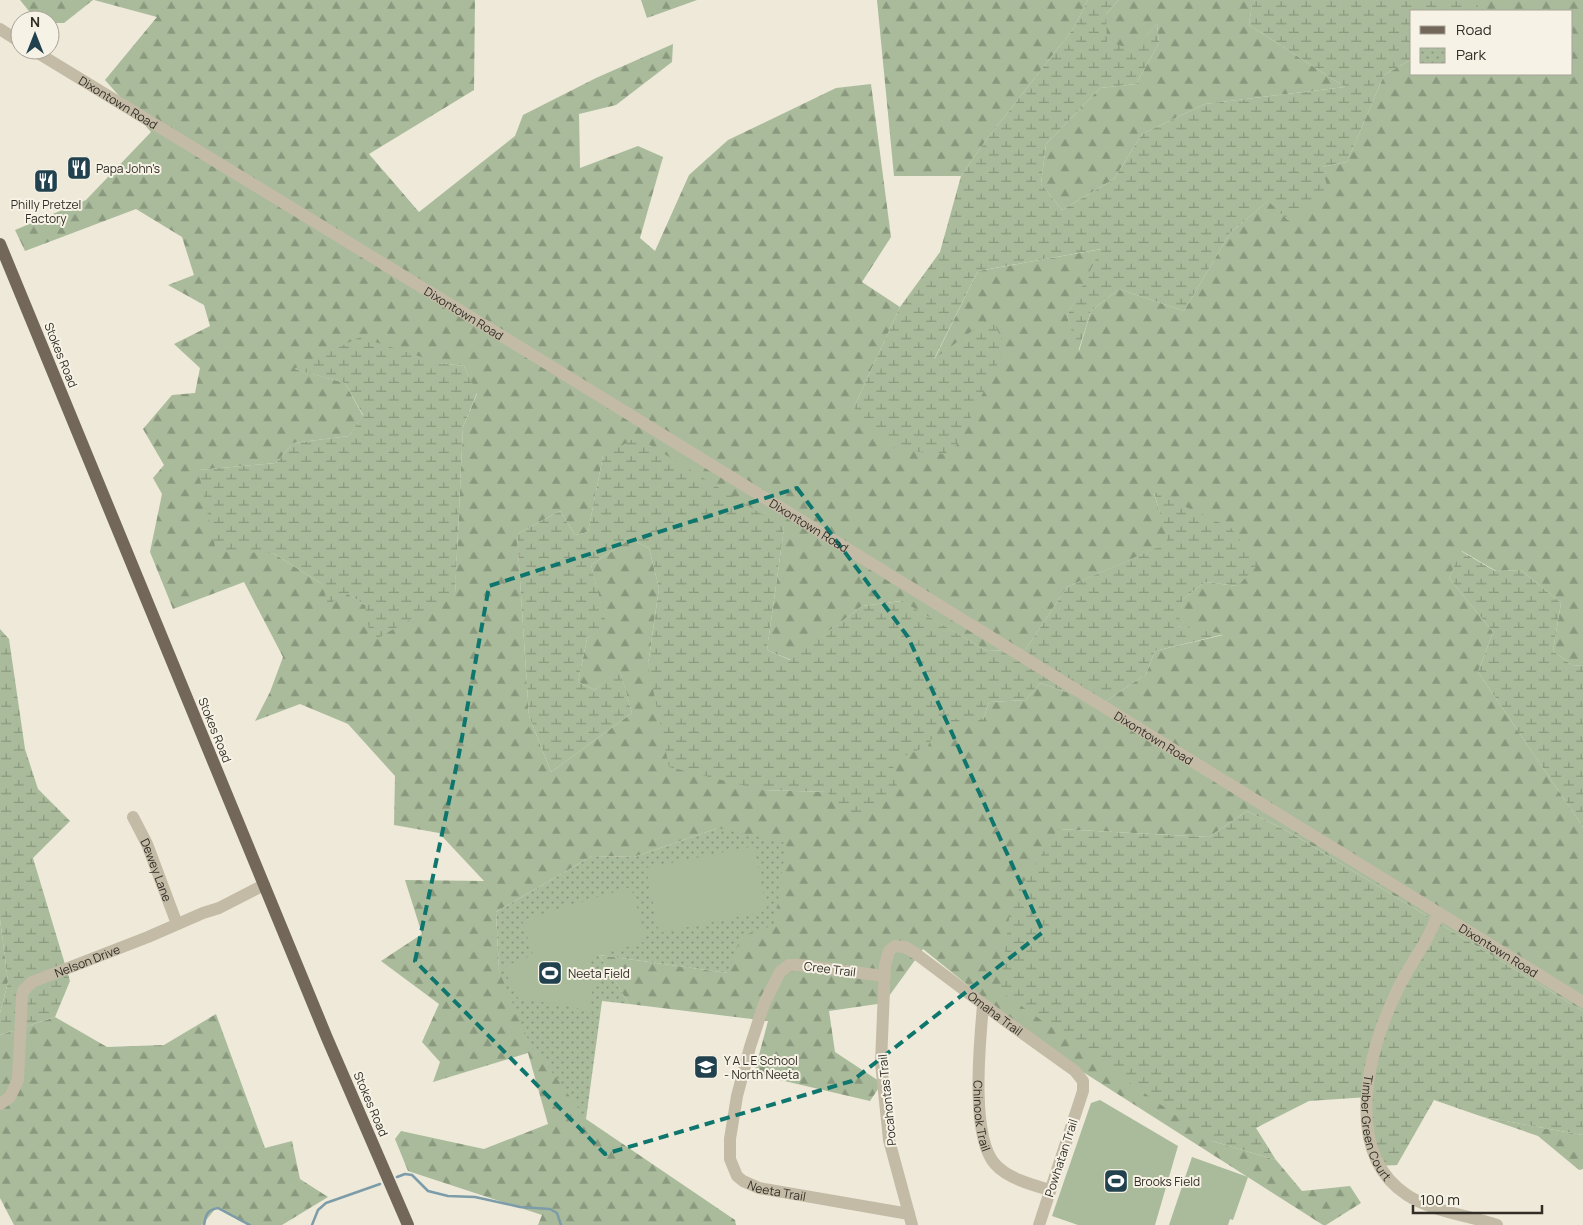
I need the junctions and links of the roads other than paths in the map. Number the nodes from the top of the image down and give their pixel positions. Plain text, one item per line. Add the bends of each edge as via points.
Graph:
1 (49, 60) edge
2 (0, 244) edge
3 (133, 817) dead end
4 (264, 885) junction
5 (1440, 913) junction
6 (177, 924) junction
7 (895, 946) joint
8 (884, 976) junction
9 (766, 1001) joint
10 (1583, 1002) edge
11 (983, 1005) junction
12 (1083, 1091) joint
13 (0, 1104) edge
14 (1050, 1190) junction
15 (911, 1220) edge
16 (408, 1225) edge
17 (1039, 1225) edge
18 (1497, 1225) edge

1 - 5 street, Dixontown Road
2 - 4 main road, Stokes Road
3 - 6 street, Dewey Lane via 147,844
4 - 6 street, Nelson Drive via 226,905
4 - 16 main road, Stokes Road
5 - 10 street, Dixontown Road
5 - 18 street, Timber Green Court via 1386,1016 1370,1080 1367,1130 1377,1163 1401,1190 1424,1204
6 - 13 street, Nelson Drive via 26,987 22,996 18,1080 10,1097
7 - 8 street, Pocahontas Trail via 886,957
7 - 11 street, Omaha Trail via 915,953
8 - 9 street, Cree Trail via 789,965 780,972
8 - 15 street, Pocahontas Trail via 881,1063 889,1140
9 - 15 street, Neeta Trail via 737,1096 729,1149 737,1176 759,1188
11 - 12 street, Omaha Trail via 1075,1071 1084,1081
11 - 14 street, Chinook Trail via 979,1062 980,1108 986,1149 994,1163 1017,1179
12 - 14 street, Powhatan Trail
14 - 17 street, Powhatan Trail

